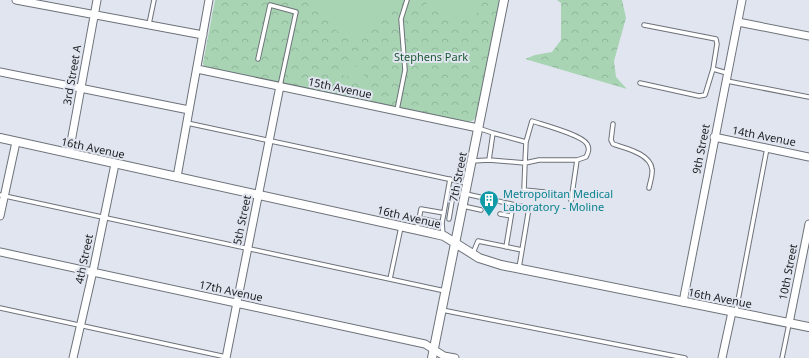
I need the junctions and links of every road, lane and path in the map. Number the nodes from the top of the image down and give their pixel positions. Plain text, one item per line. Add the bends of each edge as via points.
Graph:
1 (16, 0) edge
2 (97, 0) edge
3 (154, 0) edge
4 (209, 0) edge
5 (407, 0) edge
6 (504, 0) edge
7 (742, 0) edge
8 (41, 2) edge
9 (94, 15) junction
10 (738, 22) junction
11 (149, 25) junction
12 (644, 25) dead end
13 (203, 35) junction
14 (809, 36) edge
15 (258, 59) dead end
16 (197, 69) junction
17 (712, 69) junction
18 (0, 72) edge
19 (726, 77) junction
20 (640, 83) dead end
21 (280, 86) junction
22 (81, 88) junction
23 (809, 97) edge
24 (189, 110) junction
25 (396, 111) junction
26 (187, 123) junction
27 (613, 124) dead end
28 (478, 128) junction
29 (493, 134) junction
30 (0, 138) edge
31 (714, 138) junction
32 (269, 140) junction
33 (16, 142) junction
34 (526, 142) junction
35 (767, 148) junction
36 (69, 154) junction
37 (809, 157) edge
38 (489, 160) junction
39 (577, 160) junction
40 (472, 161) junction
41 (525, 163) junction
42 (115, 164) junction
43 (177, 177) junction
44 (450, 179) junction
45 (468, 183) junction
46 (649, 188) dead end
47 (544, 192) dead end
48 (448, 194) junction
49 (258, 195) junction
50 (465, 195) junction
51 (2, 196) edge
52 (454, 196) junction
53 (571, 201) dead end
54 (513, 204) junction
55 (463, 206) junction
56 (481, 210) dead end
57 (500, 214) dead end
58 (443, 215) junction
59 (0, 216) edge
60 (511, 216) junction
61 (104, 218) junction
62 (419, 218) junction
63 (449, 219) junction
64 (460, 221) junction
65 (442, 223) junction
66 (809, 224) edge
67 (401, 226) junction
68 (417, 229) junction
69 (444, 236) junction
70 (456, 244) junction
71 (506, 247) junction
72 (247, 249) junction
73 (522, 250) junction
74 (0, 252) edge
75 (472, 254) junction
76 (518, 269) junction
77 (93, 272) junction
78 (390, 279) junction
79 (446, 292) junction
80 (683, 302) junction
81 (236, 303) junction
82 (0, 308) edge
83 (442, 310) junction
84 (734, 312) junction
85 (789, 323) junction
86 (80, 325) junction
87 (809, 327) edge
88 (433, 354) edge
89 (73, 358) edge
90 (227, 358) edge
91 (455, 358) edge
92 (685, 358) edge
93 (722, 358) edge
94 (782, 358) edge

1 - 8 street
2 - 9 street, 3rd Street A
3 - 11 lane
4 - 13 street
5 - 25 lane via 401,19 405,70
6 - 28 street, 7th Street
7 - 10 street, 9th Street
8 - 9 street
9 - 11 street
9 - 22 street, 3rd Street A
10 - 14 street
10 - 19 street, 9th Street
11 - 13 street
12 - 17 lane via 716,39
13 - 16 street
15 - 21 lane via 270,5 296,12
16 - 21 street, 15th Avenue
16 - 24 street
17 - 19 lane
17 - 20 lane via 705,95 699,96
18 - 22 street
19 - 23 lane
19 - 31 street, 9th Street
21 - 25 street, 15th Avenue
21 - 32 street, 5th Street
22 - 24 street
22 - 36 street, 3rd Street A
24 - 26 street
25 - 28 street, 15th Avenue
26 - 32 lane
26 - 43 street
27 - 46 lane via 613,144 627,147 646,158 652,166
28 - 29 lane
28 - 40 street, 7th Street
29 - 34 lane
29 - 38 lane
30 - 33 street, 16th Avenue
31 - 35 street, 14th Avenue
31 - 80 street, 9th Street
32 - 44 lane
32 - 49 street, 5th Street
33 - 36 street, 16th Avenue
33 - 51 street
34 - 39 lane via 532,121 580,138 589,150 586,157
34 - 41 lane
35 - 37 street, 14th Avenue
35 - 84 lane
36 - 42 street, 16th Avenue
38 - 40 lane
38 - 41 lane
39 - 41 lane via 539,160
39 - 53 lane
40 - 45 street, 7th Street
41 - 47 lane via 524,190
42 - 43 street, 16th Avenue
42 - 61 street, 4th Street
43 - 49 street, 16th Avenue
44 - 45 lane
44 - 48 lane
45 - 50 street, 7th Street
48 - 52 lane
48 - 58 lane
49 - 67 street, 16th Avenue
49 - 72 street, 5th Street
50 - 52 lane
50 - 54 lane
50 - 55 street, 7th Street
51 - 59 street
51 - 61 lane
52 - 63 lane
54 - 60 lane
54 - 73 lane via 529,208
55 - 56 lane
55 - 64 street, 7th Street
57 - 60 lane
58 - 62 lane via 421,209
58 - 63 lane
58 - 65 lane
60 - 71 lane
61 - 72 lane
61 - 77 street, 4th Street
62 - 65 lane
62 - 68 lane
63 - 64 lane
64 - 70 street, 7th Street
65 - 69 lane
66 - 85 street, 10th Street
67 - 68 street, 16th Avenue
67 - 78 lane
68 - 69 street, 16th Avenue
69 - 70 street, 16th Avenue
70 - 75 street, 16th Avenue
70 - 79 street, 7th Street
71 - 73 lane
71 - 75 lane via 478,241
72 - 78 lane
72 - 81 street, 5th Street
73 - 76 lane
74 - 77 street, 17th Avenue
75 - 76 street, 16th Avenue via 487,262
76 - 80 street, 16th Avenue
77 - 81 street, 17th Avenue
77 - 86 street, 4th Street
78 - 79 lane
79 - 83 street, 7th Street
80 - 84 street, 16th Avenue
81 - 88 street, 17th Avenue via 425,344
81 - 90 street, 5th Street
82 - 86 lane
83 - 88 street, 7th Street
83 - 92 lane
84 - 85 street, 16th Avenue
84 - 93 street
85 - 87 street, 16th Avenue
85 - 94 lane
86 - 89 street, 4th Street
86 - 90 lane
88 - 91 street, 17th Avenue

